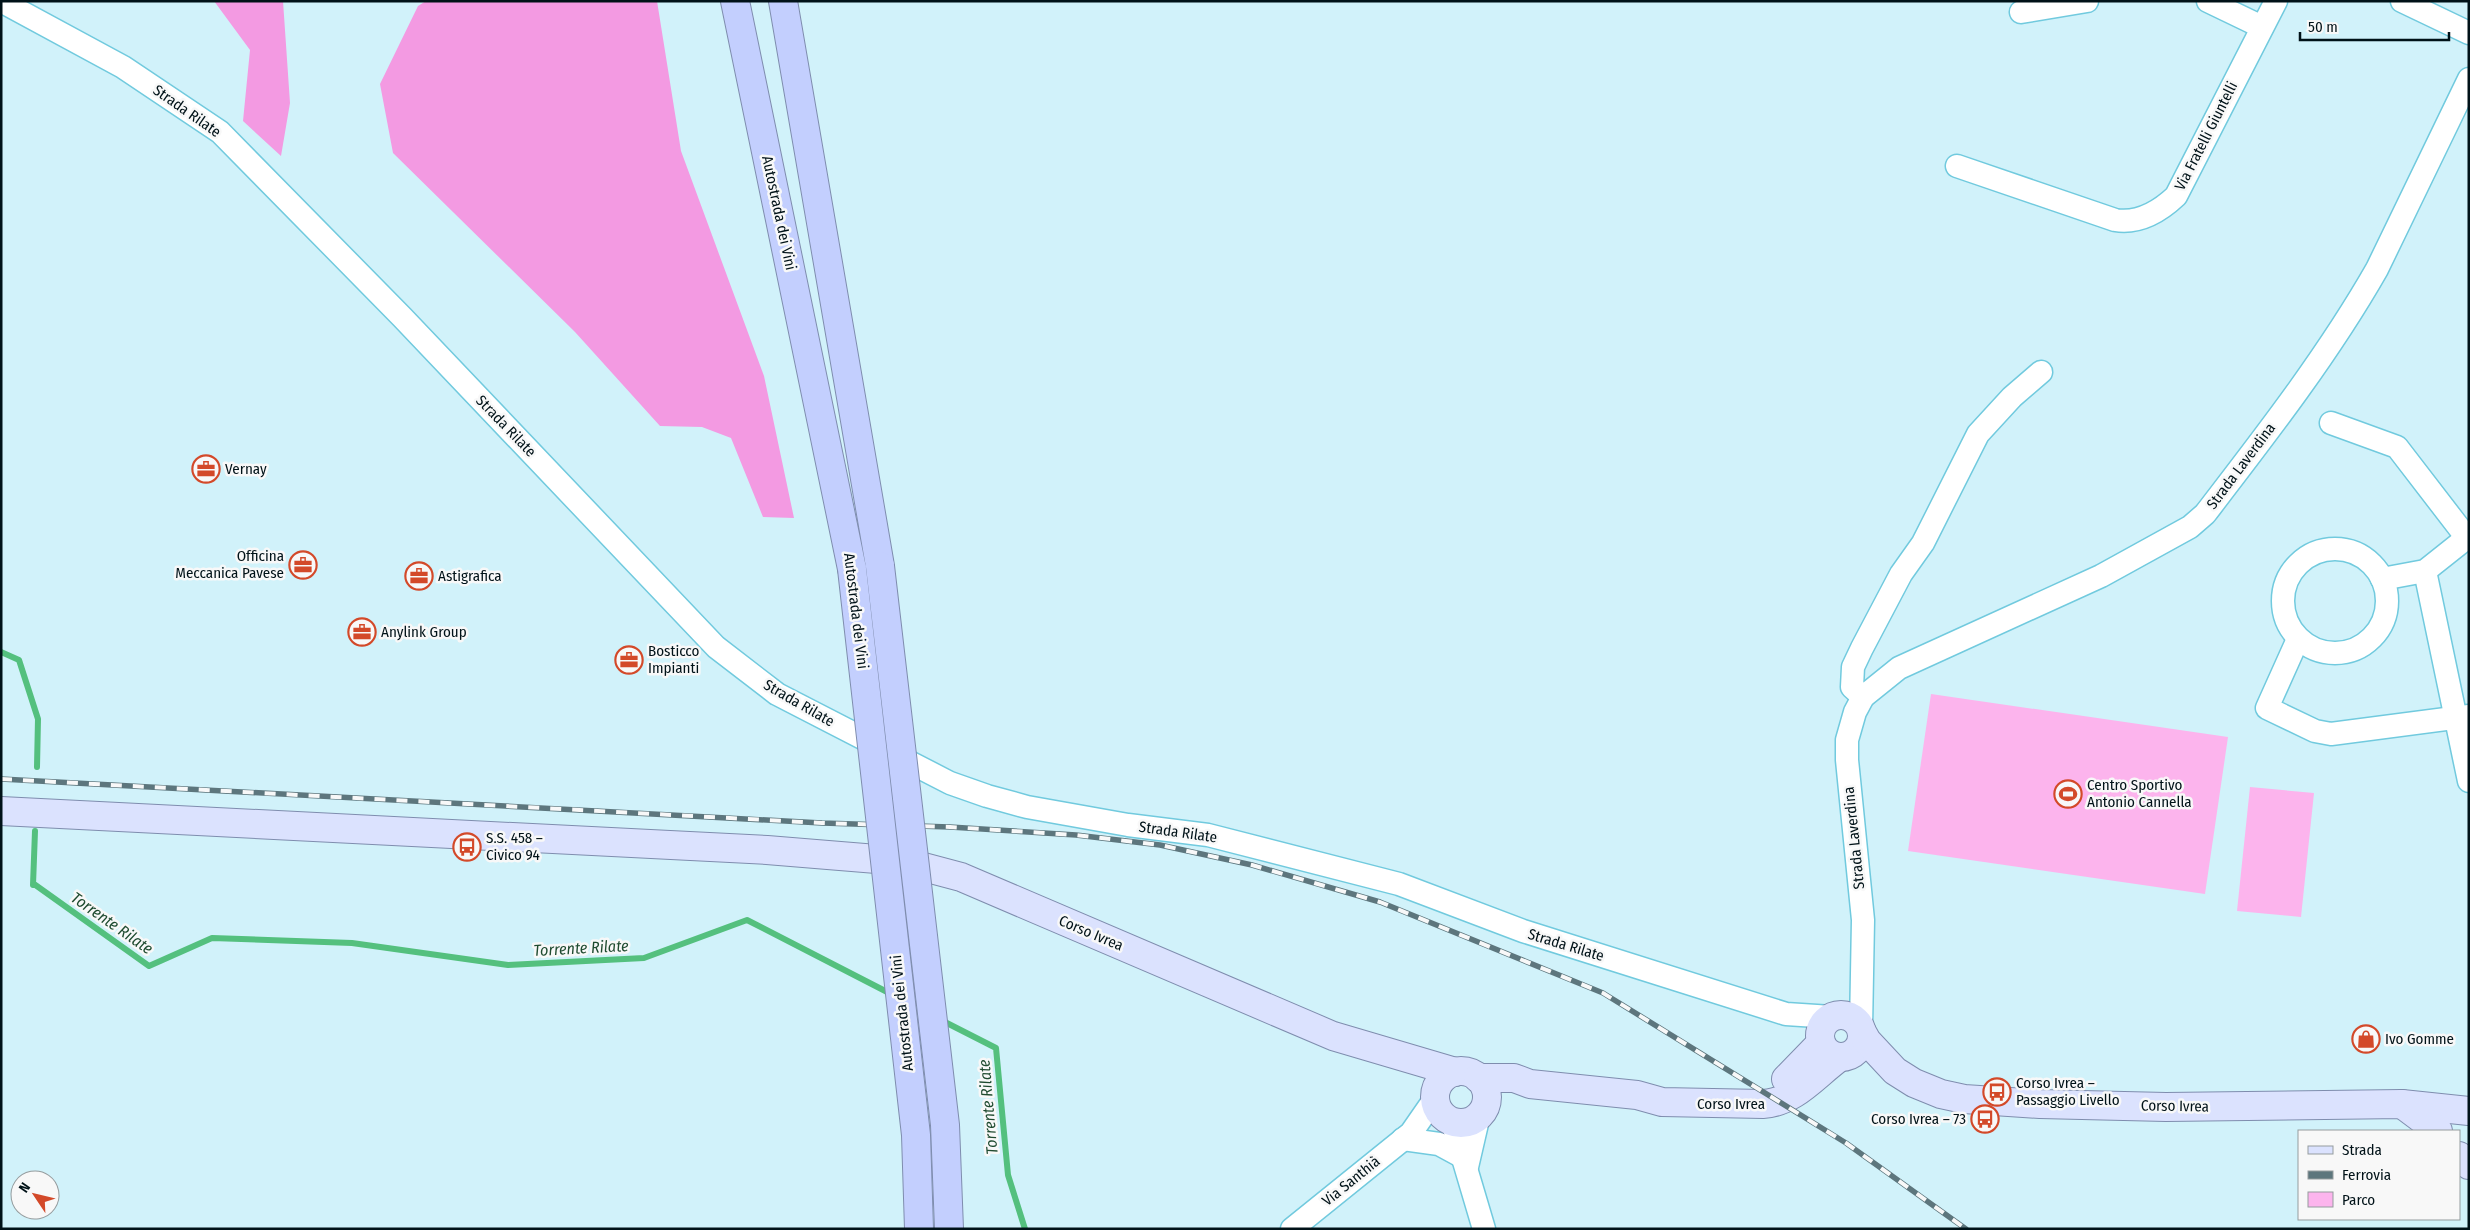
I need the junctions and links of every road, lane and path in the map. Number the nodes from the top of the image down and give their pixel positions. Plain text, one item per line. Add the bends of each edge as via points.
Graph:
1 (1, 1) edge
2 (735, 1) edge
3 (784, 1) edge
4 (2087, 1) edge
5 (2208, 1) edge
6 (2276, 1) edge
7 (2402, 1) edge
8 (2021, 12) dead end
9 (2262, 27) junction
10 (2469, 33) edge
11 (2469, 79) edge
12 (1957, 166) dead end
13 (2041, 372) dead end
14 (2331, 423) dead end
15 (2468, 537) edge
16 (2424, 571) junction
17 (2382, 579) junction
18 (2298, 639) junction
19 (1863, 697) junction
20 (2462, 717) edge
21 (2469, 781) edge
22 (1, 811) edge
23 (1841, 1036) junction
24 (1530, 1084) junction
25 (1451, 1096) junction
26 (2402, 1104) junction
27 (1482, 1110) junction
28 (2469, 1111) edge
29 (2437, 1130) edge
30 (2456, 1130) edge
31 (1407, 1136) junction
32 (1465, 1162) junction
33 (919, 1229) edge
34 (949, 1229) edge
35 (1292, 1229) edge
36 (1484, 1229) edge

1 - 23 street, Strada Rilate via 123,68 220,132 402,316 716,647 777,694 950,783 987,796 1027,808 1208,835 1399,884 1523,931 1786,1014
2 - 33 highway, Autostrada dei Vini, bridge via 852,569 916,1135
3 - 34 highway, Autostrada dei Vini, bridge via 880,566 945,1125
4 - 8 street
5 - 9 street
6 - 9 street, Via Fratelli Giuntelli
7 - 10 street
9 - 12 street, Via Fratelli Giuntelli via 2176,196 2150,216 2131,221 2115,220
11 - 19 street, Strada Laverdina via 2360,299 2205,514 2190,526 2100,576 1899,668
13 - 19 street via 2012,397 1978,434 1923,543 1901,574 1853,667 1852,687
14 - 15 street via 2397,448
15 - 16 street
16 - 17 street
16 - 20 street
17 - 18 street via 2387,594 2381,626 2358,648 2343,653 2327,653
17 - 18 street via 2367,560 2354,552 2323,550 2309,556 2297,565 2283,593 2283,608
18 - 20 street via 2267,708 2315,731 2331,734
19 - 23 street, Strada Laverdina via 1847,740 1863,920 1862,983
20 - 21 street
22 - 25 main road, Corso Ivrea via 767,850 901,861 961,877 1334,1036 1405,1059
23 - 24 main road, Corso Ivrea via 1798,1092 1775,1104 1662,1102 1638,1095
23 - 26 main road, Corso Ivrea via 1867,1042 1895,1071 1914,1083 1940,1094 1973,1099 2166,1107
24 - 25 main road, Corso Ivrea via 1514,1078
24 - 27 main road, Corso Ivrea via 1496,1096
25 - 27 main road, Corso Ivrea via 1469,1122
25 - 27 main road via 1486,1090
25 - 31 street, Via Santhià
25 - 32 street
26 - 28 main road, Corso Ivrea
26 - 29 main road
27 - 32 street
28 - 30 main road, Corso Ivrea
31 - 32 street via 1439,1144
31 - 35 street, Via Santhià
32 - 36 street

